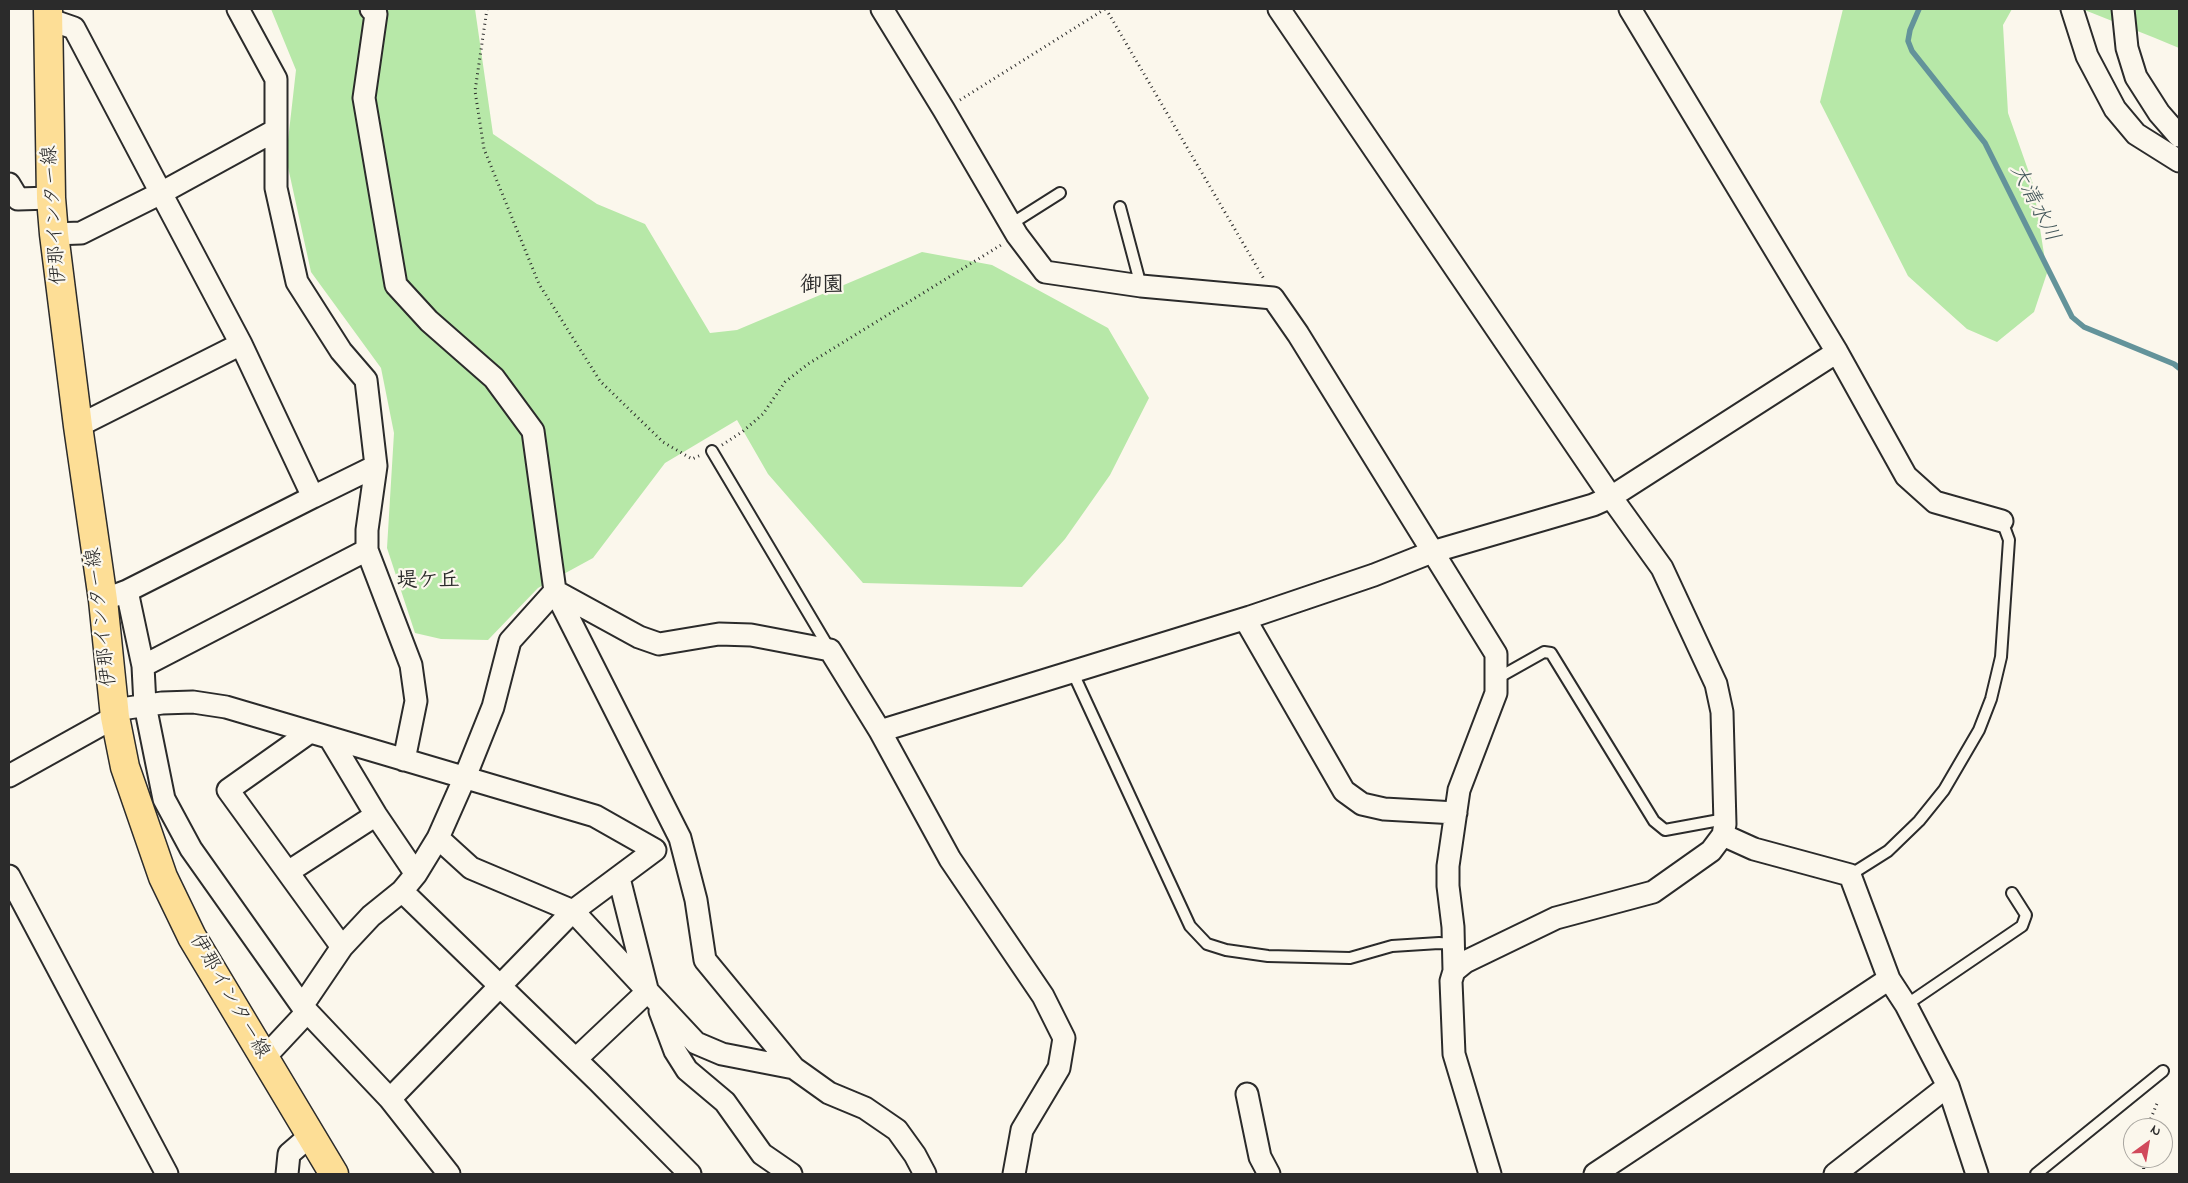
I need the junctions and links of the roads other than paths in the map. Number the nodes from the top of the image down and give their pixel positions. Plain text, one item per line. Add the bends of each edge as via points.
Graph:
1 (238, 9) edge
2 (371, 9) edge
3 (882, 9) edge
4 (1279, 9) edge
5 (1630, 9) edge
6 (2072, 9) edge
7 (2123, 9) edge
8 (48, 14) edge
9 (276, 130) junction
10 (2179, 136) edge
11 (2179, 161) edge
12 (9, 184) edge
13 (161, 192) junction
14 (1060, 193) dead end
15 (51, 198) junction
16 (1120, 207) dead end
17 (1014, 229) junction
18 (54, 234) junction
19 (1141, 286) junction
20 (241, 344) junction
21 (1836, 352) junction
22 (78, 426) junction
23 (712, 451) road end
24 (376, 466) junction
25 (314, 497) junction
26 (1611, 497) junction
27 (2002, 521) joint
28 (367, 550) junction
29 (1432, 552) junction
30 (555, 591) junction
31 (115, 596) junction
32 (1245, 619) junction
33 (830, 650) junction
34 (142, 666) junction
35 (1073, 673) junction
36 (1496, 678) junction
37 (145, 705) junction
38 (115, 714) junction
39 (880, 731) junction
40 (310, 732) junction
41 (331, 740) junction
42 (404, 760) junction
43 (9, 776) edge
44 (465, 776) junction
45 (1456, 813) junction
46 (376, 815) junction
47 (1724, 827) junction
48 (438, 838) junction
49 (680, 838) junction
50 (655, 850) junction
51 (288, 872) junction
52 (416, 874) junction
53 (1850, 875) junction
54 (9, 876) edge
55 (619, 878) junction
56 (402, 891) junction
57 (2012, 893) dead end
58 (573, 911) junction
59 (1453, 944) junction
60 (342, 948) junction
61 (1454, 971) junction
62 (1890, 979) junction
63 (499, 986) junction
64 (652, 996) junction
65 (1906, 1005) junction
66 (305, 1009) junction
67 (264, 1058) junction
68 (576, 1059) junction
69 (794, 1068) junction
70 (2163, 1071) dead end
71 (1948, 1086) junction
72 (1247, 1094) dead end
73 (390, 1099) junction
74 (311, 1135) junction
75 (167, 1174) edge
76 (287, 1174) edge
77 (334, 1174) edge
78 (449, 1174) edge
79 (690, 1174) edge
80 (791, 1174) edge
81 (925, 1174) edge
82 (1014, 1174) edge
83 (1269, 1174) edge
84 (1490, 1174) edge
85 (1595, 1174) edge
86 (1835, 1174) edge
87 (1977, 1174) edge
88 (2036, 1174) edge

1 - 9 street via 276,79
2 - 30 street via 376,14 364,98 396,285 429,321 494,378 533,431
3 - 17 street
4 - 26 street
5 - 21 street
6 - 11 street via 2087,56 2115,109 2136,134
7 - 10 street via 2127,48 2136,77 2159,113
8 - 13 street via 74,28
8 - 15 main road, 伊那インター線
9 - 13 street
9 - 24 street via 276,188 297,282 342,351 366,380
12 - 15 street via 18,199
13 - 18 street via 81,233
13 - 20 street
14 - 17 lane
15 - 18 main road, 伊那インター線
16 - 19 lane
17 - 19 street via 1045,272
18 - 22 main road, 伊那インター線
19 - 29 street via 1273,298
20 - 22 street
20 - 25 street
21 - 26 street
21 - 27 street via 1906,476 1935,502
22 - 31 main road, 伊那インター線
23 - 33 lane
24 - 25 street
24 - 28 street
25 - 31 street
26 - 29 street via 1549,519
26 - 47 street via 1662,568 1716,684 1722,712
27 - 53 lane via 2009,540 2001,657 1979,730 1944,790 1919,821 1888,850
28 - 34 street
28 - 42 street via 411,665 416,700
29 - 32 street
29 - 36 street via 1496,654
30 - 33 street via 639,637 659,644 718,634 751,635
30 - 44 street via 510,640 493,707
30 - 49 street
31 - 34 street
31 - 38 main road, 伊那インター線
32 - 35 street
32 - 45 street via 1344,791 1362,804 1384,809
33 - 39 street
34 - 37 street
35 - 39 street
35 - 59 lane via 1190,926 1206,944 1268,956 1350,958 1392,946
36 - 45 street via 1496,693 1459,790
36 - 47 lane via 1544,652 1551,654 1654,821 1665,830
37 - 38 street
37 - 40 street via 193,702 226,707
37 - 66 street via 164,799 191,849
38 - 43 street
38 - 67 main road, 伊那インター線 via 125,767 163,877 192,937
39 - 82 street via 950,859 1042,996 1064,1038 1059,1068 1022,1130
40 - 41 street
40 - 51 street via 228,790
41 - 42 street
41 - 46 street
42 - 44 street
44 - 48 street
44 - 50 street via 595,816
45 - 59 street via 1448,886
46 - 51 street
46 - 52 street
47 - 53 street via 1754,849
47 - 61 street via 1710,851 1653,892 1556,918 1464,962
48 - 52 street
48 - 58 street via 471,868
49 - 50 street
49 - 69 street via 696,900 705,960
50 - 55 street
51 - 60 street
52 - 56 street
53 - 62 street
54 - 75 street
55 - 58 street
55 - 64 street
56 - 60 street via 371,916
56 - 63 street
57 - 65 lane via 2026,915 2022,926
58 - 63 street
58 - 64 street
59 - 61 street
60 - 66 street
61 - 84 street via 1451,981 1454,1054
62 - 65 street
62 - 85 street
63 - 68 street
63 - 73 street
64 - 68 street
64 - 69 street via 696,1042 722,1054
64 - 80 street via 675,1051 687,1070 725,1102 762,1154
65 - 71 street
66 - 67 street
66 - 73 street
67 - 74 main road, 伊那インター線
68 - 79 street
69 - 81 street via 830,1093 865,1108 897,1130
70 - 88 lane
71 - 86 street
71 - 87 street
72 - 83 street via 1260,1157
73 - 78 street
74 - 76 street via 289,1154
74 - 77 main road, 伊那インター線

